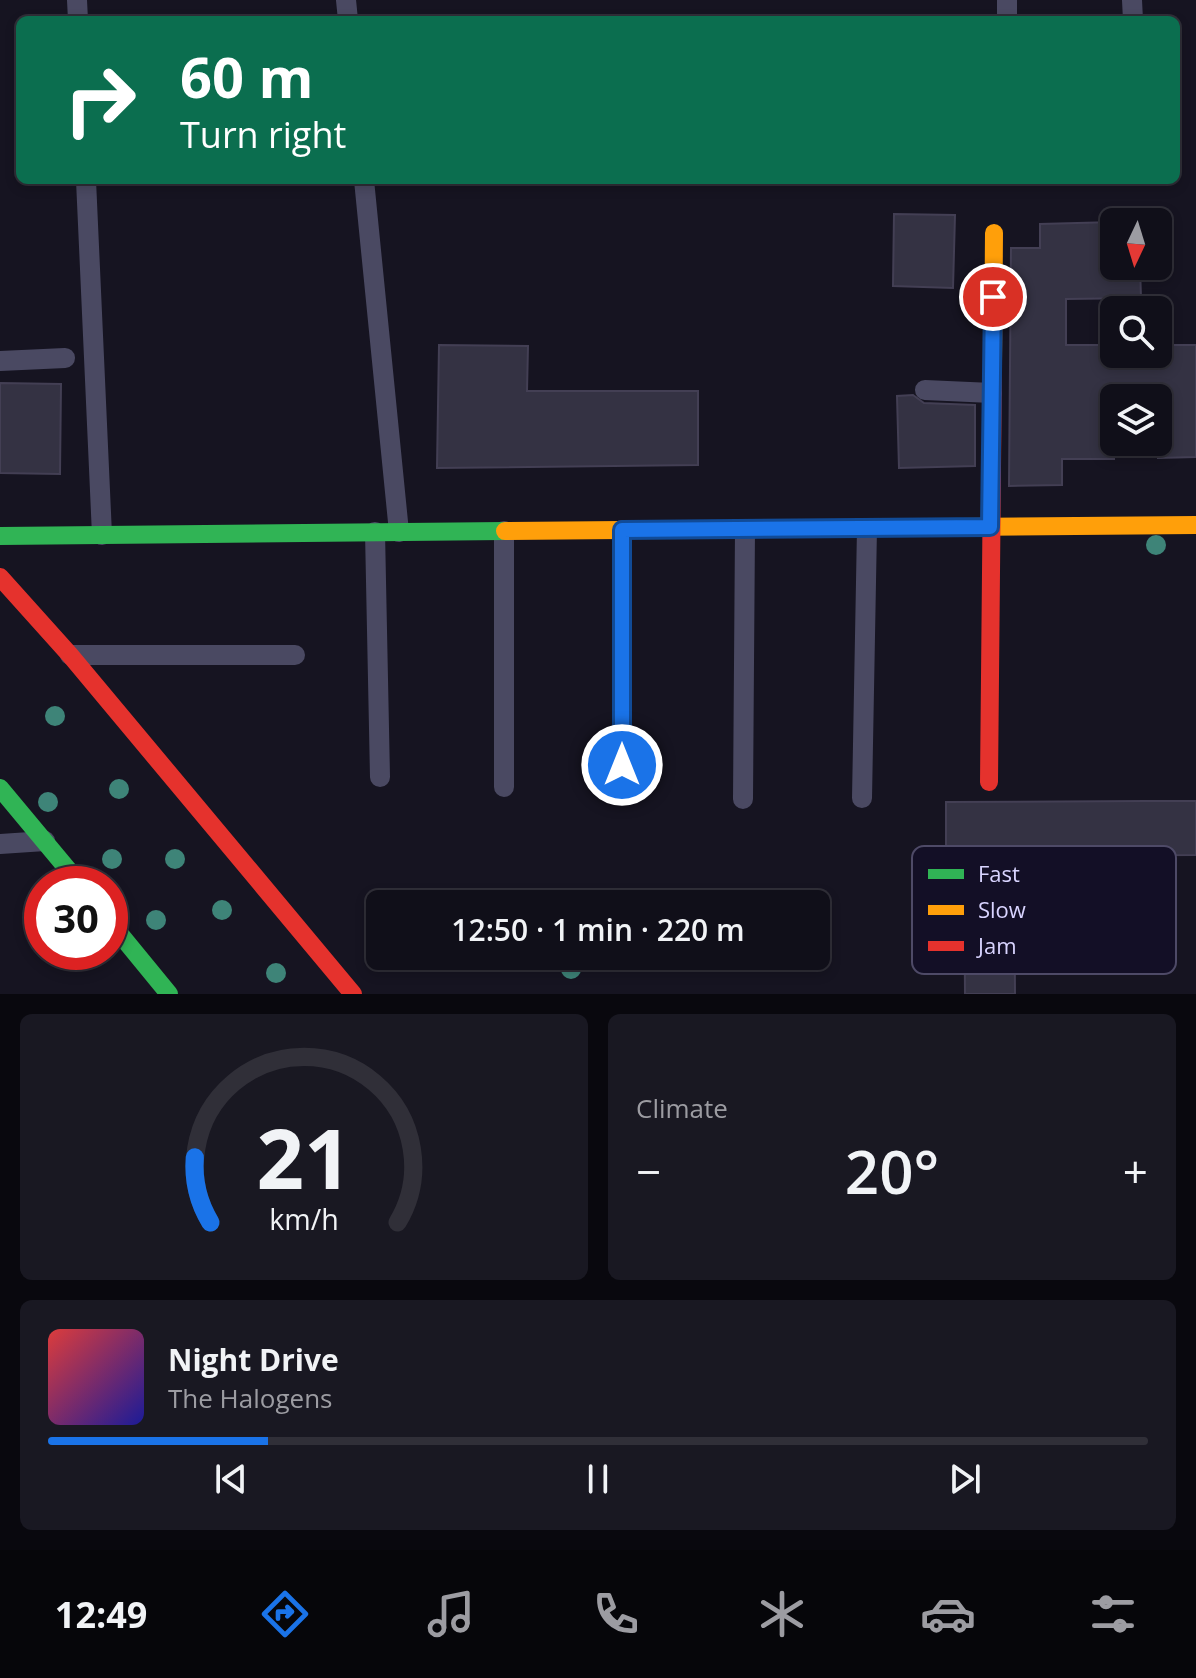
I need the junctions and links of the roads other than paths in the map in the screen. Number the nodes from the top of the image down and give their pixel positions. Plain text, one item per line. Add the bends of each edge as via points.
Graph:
1 (86, 184) edge
2 (364, 184) edge
3 (994, 233) dead end
4 (65, 358) dead end
5 (0, 361) edge
6 (925, 390) dead end
7 (992, 393) junction
8 (1196, 525) edge
9 (990, 527) junction
10 (867, 528) junction
11 (745, 529) junction
12 (622, 530) junction
13 (504, 531) junction
14 (375, 532) junction
15 (399, 532) junction
16 (102, 535) junction
17 (0, 536) edge
18 (0, 577) edge
19 (70, 655) junction
20 (295, 655) dead end
21 (380, 777) dead end
22 (989, 782) dead end
23 (504, 787) dead end
24 (0, 788) edge
25 (622, 793) dead end
26 (862, 798) dead end
27 (743, 799) dead end
28 (45, 841) junction
29 (0, 844) edge
30 (65, 866) edge
31 (128, 944) edge
32 (169, 994) edge
33 (353, 994) edge

1 - 16 street
2 - 15 street
3 - 7 street
4 - 5 street
6 - 7 street
7 - 9 street
8 - 9 street
9 - 10 street
9 - 22 street
10 - 11 street
10 - 26 street
11 - 12 street
11 - 27 street
12 - 13 street
12 - 25 street
13 - 15 street
13 - 23 street
14 - 15 street
14 - 16 street
14 - 21 street
16 - 17 street
18 - 19 street
19 - 20 street
19 - 33 street
24 - 28 street
28 - 29 street
28 - 30 street
31 - 32 street

